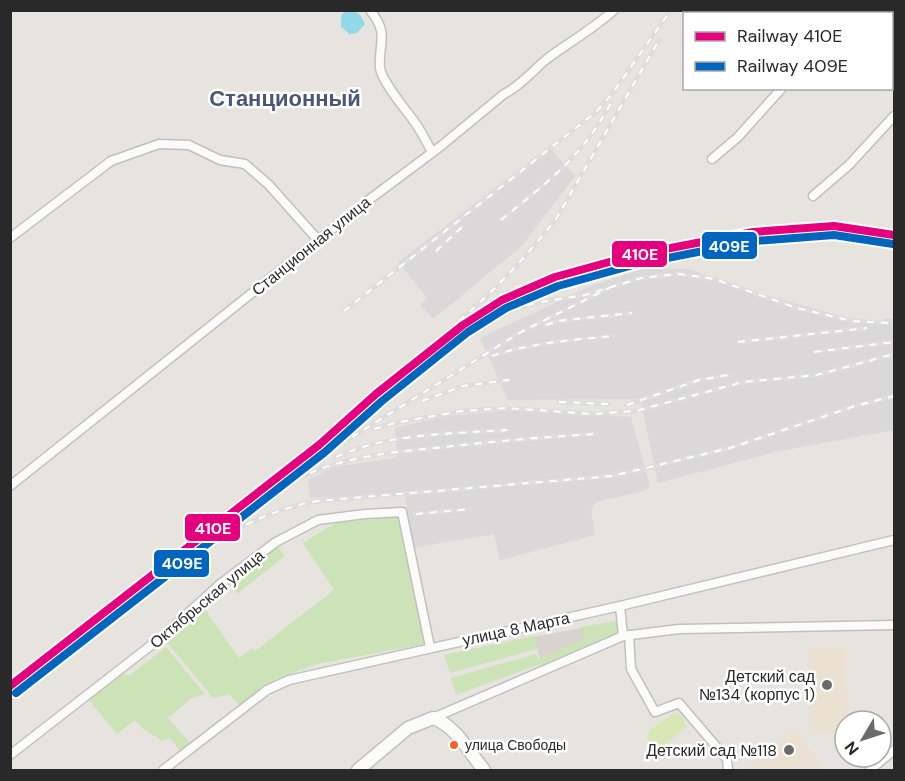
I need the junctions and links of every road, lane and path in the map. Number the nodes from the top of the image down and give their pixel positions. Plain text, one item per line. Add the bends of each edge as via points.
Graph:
1 (369, 10) edge
2 (614, 10) edge
3 (780, 90) edge
4 (894, 116) edge
5 (432, 152) junction
6 (712, 159) dead end
7 (813, 196) dead end
8 (10, 238) edge
9 (318, 240) junction
10 (12, 483) edge
11 (894, 540) edge
12 (620, 606) junction
13 (894, 625) edge
14 (626, 636) junction
15 (430, 647) junction
16 (434, 718) junction
17 (894, 750) edge
18 (10, 755) edge
19 (164, 771) edge
20 (358, 771) edge
21 (484, 771) edge
22 (728, 771) edge
23 (870, 771) edge

1 - 5 street via 379,21 383,40 380,69
2 - 5 street, Станционная улица
3 - 6 street via 738,137
4 - 7 street via 849,165
5 - 9 street, Станционная улица
8 - 9 street via 111,161 159,144 189,145 220,160 245,164
9 - 10 street, Станционная улица
11 - 12 street, улица 8 Марта
12 - 14 street
12 - 15 street, улица 8 Марта
13 - 14 street via 679,629
14 - 16 street
14 - 22 street via 631,669 655,712 679,703 727,759
15 - 18 street, Октябрьская улица via 402,512 318,520 276,542 219,585 164,636
15 - 19 street, улица 8 Марта via 289,680 267,690
16 - 20 street via 408,728
16 - 21 street via 451,728
17 - 23 street

